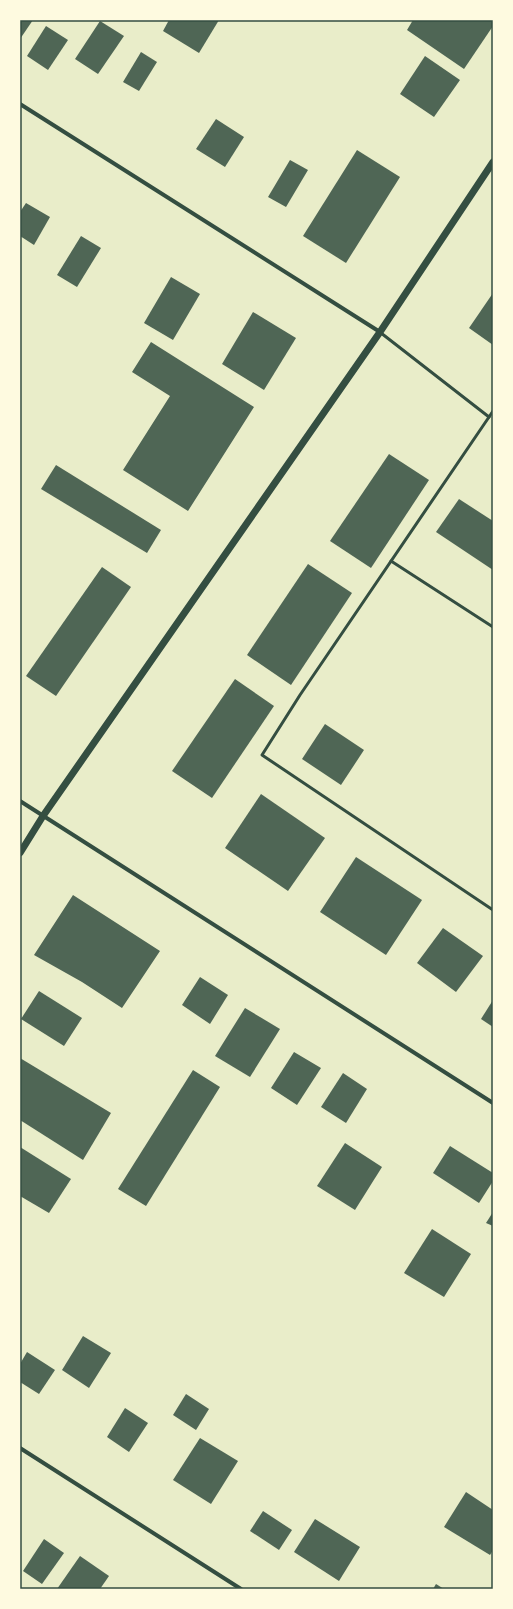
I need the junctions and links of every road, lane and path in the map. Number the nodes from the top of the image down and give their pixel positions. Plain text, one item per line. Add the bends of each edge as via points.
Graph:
1 (20, 104) edge
2 (493, 162) edge
3 (380, 332) junction
4 (493, 411) edge
5 (489, 417) junction
6 (391, 561) junction
7 (493, 628) edge
8 (20, 801) edge
9 (43, 816) junction
10 (20, 853) edge
11 (493, 910) edge
12 (493, 1102) edge
13 (20, 1448) edge
14 (241, 1589) edge

1 - 3 street
2 - 3 street
3 - 5 lane
3 - 9 street
4 - 5 lane
5 - 6 lane
6 - 7 lane
6 - 11 lane via 262,755
8 - 9 street
9 - 10 street
9 - 12 street
13 - 14 street

